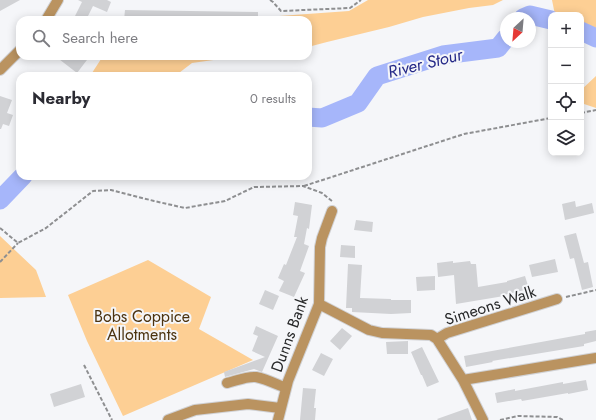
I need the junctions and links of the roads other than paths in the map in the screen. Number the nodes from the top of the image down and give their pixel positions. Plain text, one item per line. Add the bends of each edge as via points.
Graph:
1 (58, 0) edge
2 (48, 16) edge
3 (16, 54) edge
4 (0, 70) edge
5 (332, 211) road end
6 (557, 300) road end
7 (319, 304) junction
8 (438, 339) junction
9 (596, 358) edge
10 (463, 380) junction
11 (227, 383) dead end
12 (286, 388) junction
13 (280, 408) junction
14 (168, 420) edge
15 (278, 420) edge
16 (483, 420) edge

1 - 2 street
3 - 4 street
5 - 7 street, Dunns Bank via 320,247
6 - 8 street, Simeons Walk via 446,333
7 - 8 street, Simeons Walk via 369,330 431,335
7 - 12 street, Dunns Bank
8 - 10 street
9 - 10 street
10 - 16 street
11 - 12 street via 255,377
12 - 13 street, Dunns Bank
13 - 14 street via 248,404 195,410
13 - 15 street, Dunns Bank

